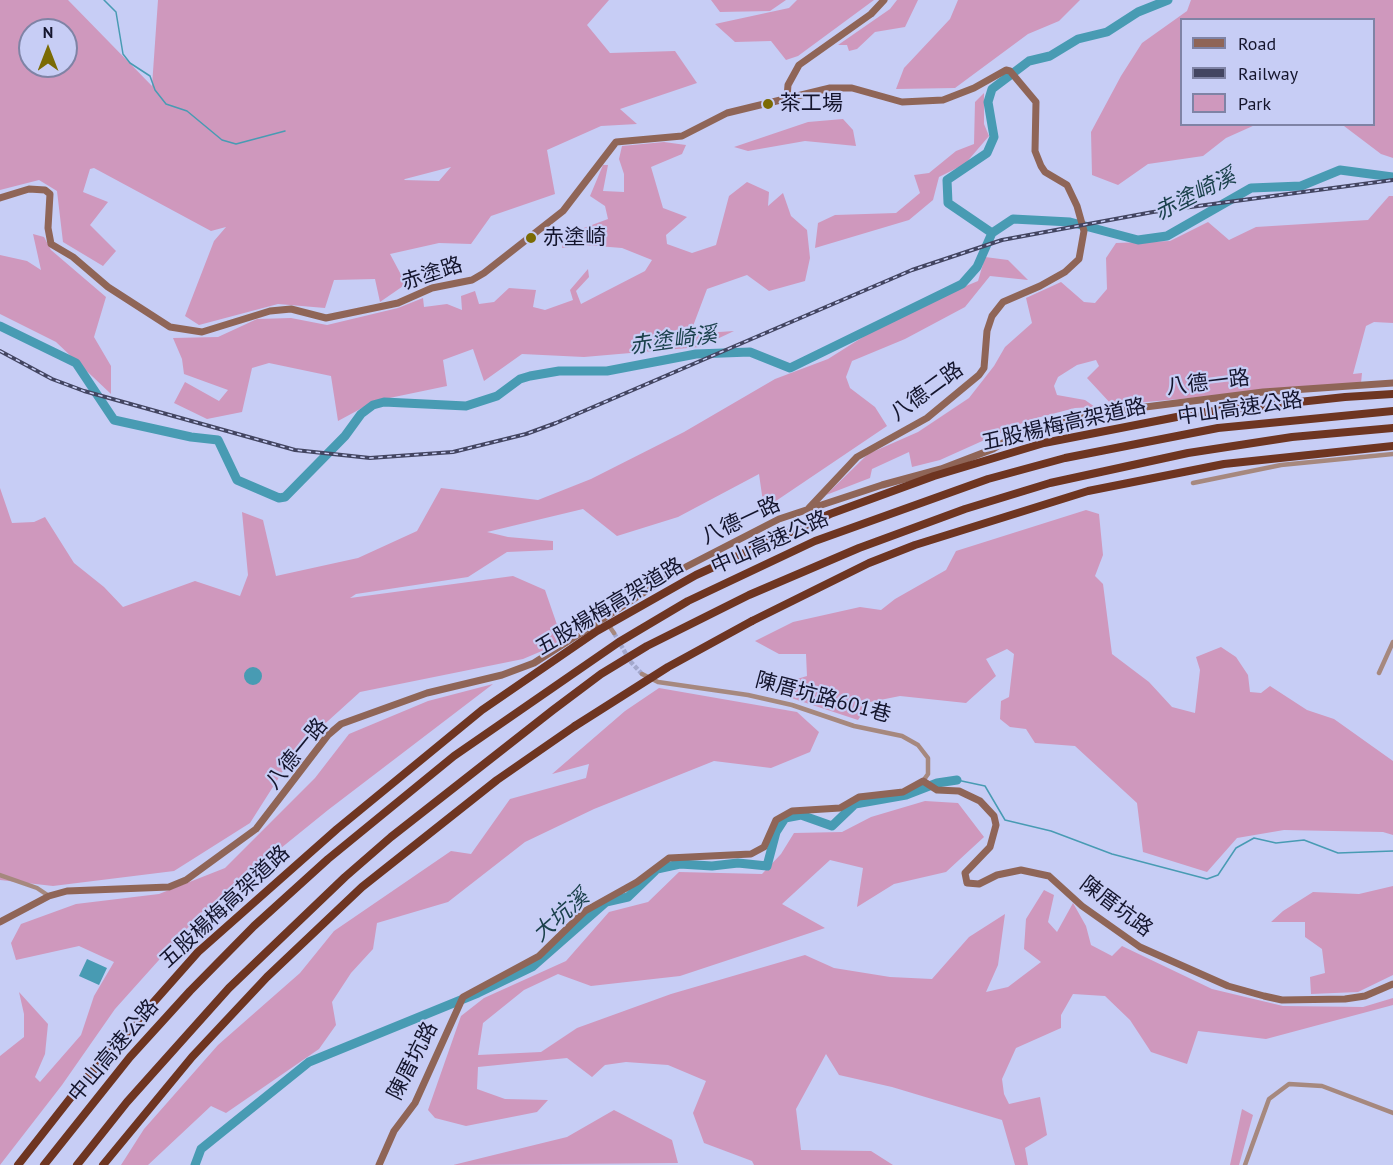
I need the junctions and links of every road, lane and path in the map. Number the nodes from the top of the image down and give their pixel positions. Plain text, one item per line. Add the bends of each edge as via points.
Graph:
1 (884, 0) edge
2 (787, 97) junction
3 (0, 198) edge
4 (1393, 383) edge
5 (1393, 394) edge
6 (1393, 411) edge
7 (1393, 428) edge
8 (1393, 446) edge
9 (1393, 454) edge
10 (1193, 483) dead end
11 (809, 508) junction
12 (604, 619) junction
13 (614, 633) tunnel mouth
14 (1393, 642) edge
15 (1379, 673) dead end
16 (642, 674) tunnel mouth
17 (924, 782) junction
18 (0, 875) edge
19 (49, 896) junction
20 (0, 922) edge
21 (1393, 984) edge
22 (1393, 1113) edge
23 (18, 1165) edge
24 (44, 1165) edge
25 (78, 1165) edge
26 (103, 1165) edge
27 (379, 1165) edge
28 (1245, 1165) edge

1 - 2 street via 871,14 799,65 788,85
2 - 3 street, 赤塗路 via 727,113 682,136 616,142 563,211 484,273 398,303 326,318 291,309 270,310 202,332 170,327 51,244 50,194 45,190 29,189
2 - 11 street, 八德二路 via 842,87 902,102 927,102 960,95 1010,71 1036,102 1035,151 1041,166 1067,185 1084,231 1079,259 1065,272 1010,297 997,308 987,331 986,357 979,375 927,418 857,457
4 - 11 street, 八德一路 via 1263,392 1066,417 1026,429 993,449 941,469
5 - 23 highway, 五股楊梅高架道路, bridge via 1197,413 1044,443 934,476 830,514 696,575 597,631 482,710 337,829 198,952 83,1082
6 - 24 highway, 中山高速公路 via 1218,428 1065,458 988,478 816,541 688,601 619,642 453,756 328,859 190,991 130,1057
7 - 25 highway, 中山高速公路 via 1292,437 1188,453 1050,483 859,548 647,646 601,674 345,877 229,988 127,1102
8 - 26 highway, bridge via 1203,468 1088,491 976,525 869,563 658,672 497,780 362,887 267,977 192,1057
9 - 10 street via 1281,465
11 - 12 street, 八德一路 via 714,550
12 - 13 street
12 - 19 street, 八德一路 via 534,663 427,693 341,724 256,829 186,880 169,887 67,891
14 - 15 street
16 - 17 street, 陳厝坑路601巷 via 658,682 792,705 854,726 902,736 918,745 928,758
17 - 21 street, 陳厝坑路 via 932,788 974,798 994,816 996,825 990,847 965,873 967,883 974,885 1021,870 1049,876 1082,906 1140,947 1228,986 1264,996 1282,1000 1345,999 1365,996
17 - 27 street, 陳厝坑路 via 903,792 859,797 840,808 792,811 776,820 759,852 669,858 637,882 585,911 539,956 461,1000 415,1102 393,1131
18 - 19 street
19 - 20 street, 八德一路
22 - 28 street via 1322,1086 1289,1084 1269,1099

